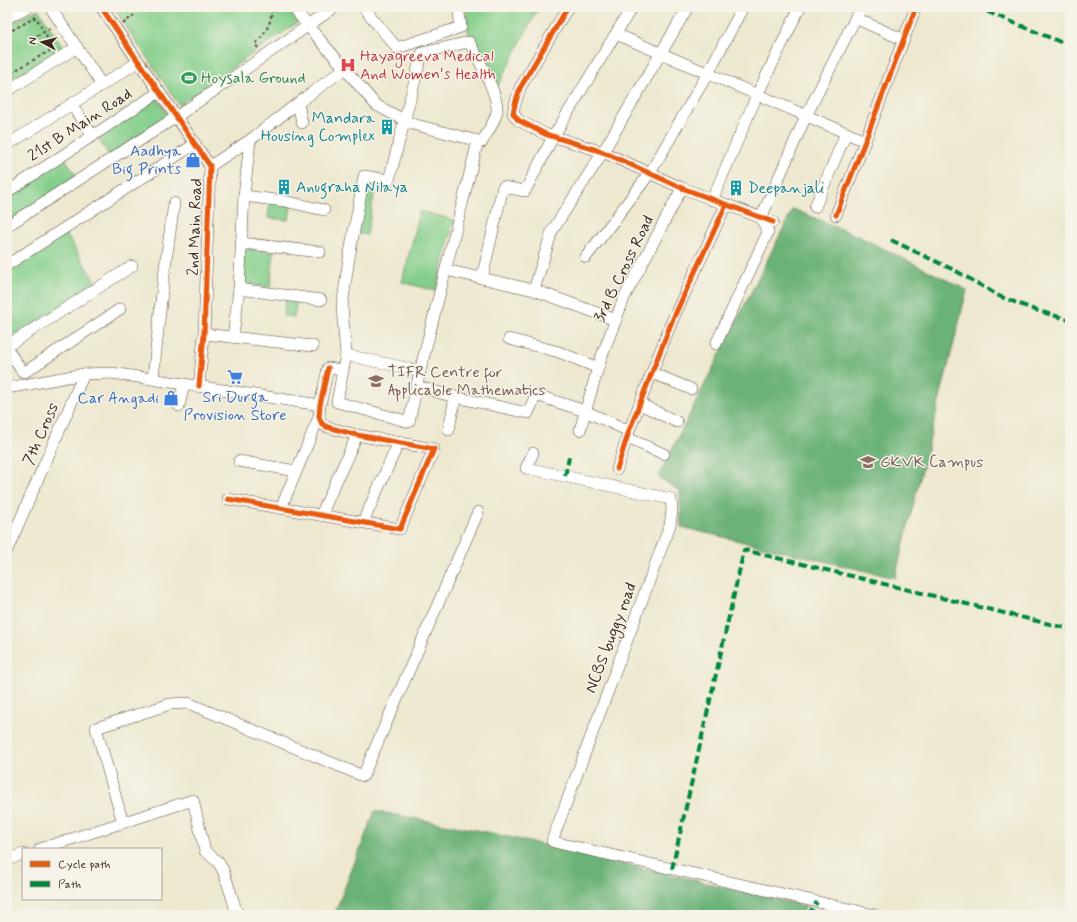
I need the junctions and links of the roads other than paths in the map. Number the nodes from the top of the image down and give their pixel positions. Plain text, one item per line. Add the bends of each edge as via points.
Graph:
1 (28, 7) edge
2 (50, 7) edge
3 (101, 7) edge
4 (294, 7) edge
5 (335, 7) edge
6 (363, 7) edge
7 (458, 7) edge
8 (568, 7) edge
9 (632, 7) edge
10 (688, 7) edge
11 (743, 7) edge
12 (800, 7) edge
13 (861, 7) edge
14 (916, 7) edge
15 (7, 18) edge
16 (855, 18) junction
17 (308, 26) junction
18 (616, 34) junction
19 (904, 40) junction
20 (77, 47) junction
21 (662, 53) junction
22 (138, 62) junction
23 (344, 69) junction
24 (708, 73) junction
25 (102, 85) junction
26 (7, 91) edge
27 (159, 92) junction
28 (757, 95) junction
29 (71, 104) junction
30 (298, 104) junction
31 (806, 116) junction
32 (176, 117) junction
33 (404, 120) junction
34 (302, 123) dead end
35 (846, 133) junction
36 (93, 136) junction
37 (554, 137) junction
38 (250, 140) junction
39 (478, 141) junction
40 (866, 141) junction
41 (195, 144) junction
42 (7, 145) edge
43 (603, 152) junction
44 (210, 166) junction
45 (650, 173) junction
46 (682, 188) junction
47 (7, 192) edge
48 (244, 196) junction
49 (712, 200) junction
50 (174, 203) dead end
51 (726, 205) junction
52 (815, 207) dead end
53 (324, 210) dead end
54 (836, 215) dead end
55 (761, 218) junction
56 (773, 222) dead end
57 (7, 226) edge
58 (242, 243) junction
59 (320, 252) dead end
60 (586, 257) dead end
61 (7, 265) edge
62 (132, 266) dead end
63 (450, 271) dead end
64 (482, 278) junction
65 (239, 290) junction
66 (534, 290) junction
67 (321, 300) dead end
68 (120, 309) dead end
69 (616, 320) junction
70 (204, 334) junction
71 (234, 337) junction
72 (509, 339) dead end
73 (716, 344) dead end
74 (7, 346) edge
75 (313, 346) dead end
76 (7, 350) edge
77 (346, 355) junction
78 (598, 368) junction
79 (343, 370) junction
80 (420, 371) junction
81 (652, 373) junction
82 (84, 374) junction
83 (153, 379) junction
84 (184, 384) junction
85 (199, 386) junction
86 (423, 388) dead end
87 (691, 389) dead end
88 (8, 391) edge
89 (455, 397) junction
90 (640, 404) junction
91 (320, 405) junction
92 (179, 406) dead end
93 (585, 412) junction
94 (319, 417) junction
95 (678, 422) dead end
96 (449, 430) dead end
97 (580, 430) dead end
98 (357, 435) junction
99 (628, 435) junction
100 (399, 442) junction
101 (533, 453) dead end
102 (664, 454) dead end
103 (239, 461) dead end
104 (617, 469) dead end
105 (296, 471) junction
106 (228, 499) dead end
107 (281, 508) junction
108 (478, 512) dead end
109 (321, 515) junction
110 (363, 522) junction
111 (7, 550) edge
112 (123, 823) junction
113 (43, 848) edge
114 (22, 854) edge
115 (7, 860) edge
116 (237, 915) edge
117 (875, 915) edge

1 - 15 street
2 - 20 street
3 - 22 street, 2nd Main Road
4 - 17 street
5 - 17 street
6 - 7 street via 397,48 461,27
8 - 37 street via 520,88 513,113 518,120
9 - 18 street
10 - 21 street
11 - 24 street
12 - 28 street
13 - 16 street
14 - 19 street
16 - 19 street
16 - 31 street
17 - 23 street
17 - 32 street
18 - 21 street
18 - 37 street
19 - 40 street
20 - 25 street
20 - 26 street
21 - 24 street
21 - 43 street
22 - 25 street
22 - 27 street, 2nd Main Road
23 - 30 street
23 - 33 street via 376,106
24 - 28 street
24 - 45 street
25 - 29 street
27 - 32 street, 2nd Main Road
27 - 36 street, 21st B Main Road
28 - 31 street
28 - 49 street
29 - 36 street
29 - 42 street
30 - 34 street
30 - 38 street
31 - 35 street
31 - 55 street
32 - 41 street, 2nd Main Road
32 - 57 street
33 - 39 street
33 - 39 street via 422,53 469,42 490,84 497,110 482,142
33 - 77 street via 389,180 364,176 342,307
35 - 40 street
35 - 52 street
36 - 47 street, 21st B Main Road
37 - 43 street
37 - 64 street via 525,191 502,186
38 - 44 street
38 - 48 street
39 - 80 street
40 - 54 street
41 - 44 street, 2nd Main Road
41 - 61 street
43 - 45 street
43 - 66 street via 552,231
44 - 70 street, 2nd Main Road
45 - 46 street
45 - 60 street
46 - 49 street
46 - 69 street, 3rd B Cross Road via 624,298
48 - 53 street
48 - 58 street
49 - 51 street
50 - 83 street
51 - 55 street
51 - 81 street via 672,321
55 - 56 street
55 - 73 street via 768,232
58 - 59 street
58 - 65 street
62 - 74 street
63 - 64 street
64 - 66 street
65 - 67 street
65 - 71 street
66 - 69 street
68 - 76 street via 25,372
69 - 78 street, 3rd B Cross Road
70 - 71 street
70 - 85 street, 2nd Main Road
71 - 75 street
72 - 78 street via 559,352
77 - 79 street
77 - 80 street
78 - 93 street, 3rd B Cross Road
79 - 80 street via 337,402 409,422
79 - 91 street via 328,368
81 - 87 street
81 - 90 street
82 - 83 street via 112,372
82 - 88 street
82 - 111 street, 7th Cross
83 - 84 street
84 - 85 street
84 - 92 street
85 - 91 street
86 - 89 street
89 - 93 street via 528,413 536,395
89 - 96 street
90 - 95 street
90 - 99 street
91 - 94 street
93 - 97 street, 3rd B Cross Road
93 - 99 street
94 - 98 street via 322,424 327,427
94 - 105 street
98 - 100 street
98 - 109 street
99 - 102 street
99 - 104 street
100 - 110 street
100 - 110 street via 434,449 400,529
101 - 117 street, NCBS buggy road via 526,468 671,500 672,510 670,525 552,841
103 - 105 street
105 - 107 street
106 - 107 street
107 - 109 street
108 - 112 street via 363,776 188,703 170,704 96,728
109 - 110 street
112 - 113 street
112 - 116 street via 193,800 205,851 223,870
114 - 115 street

